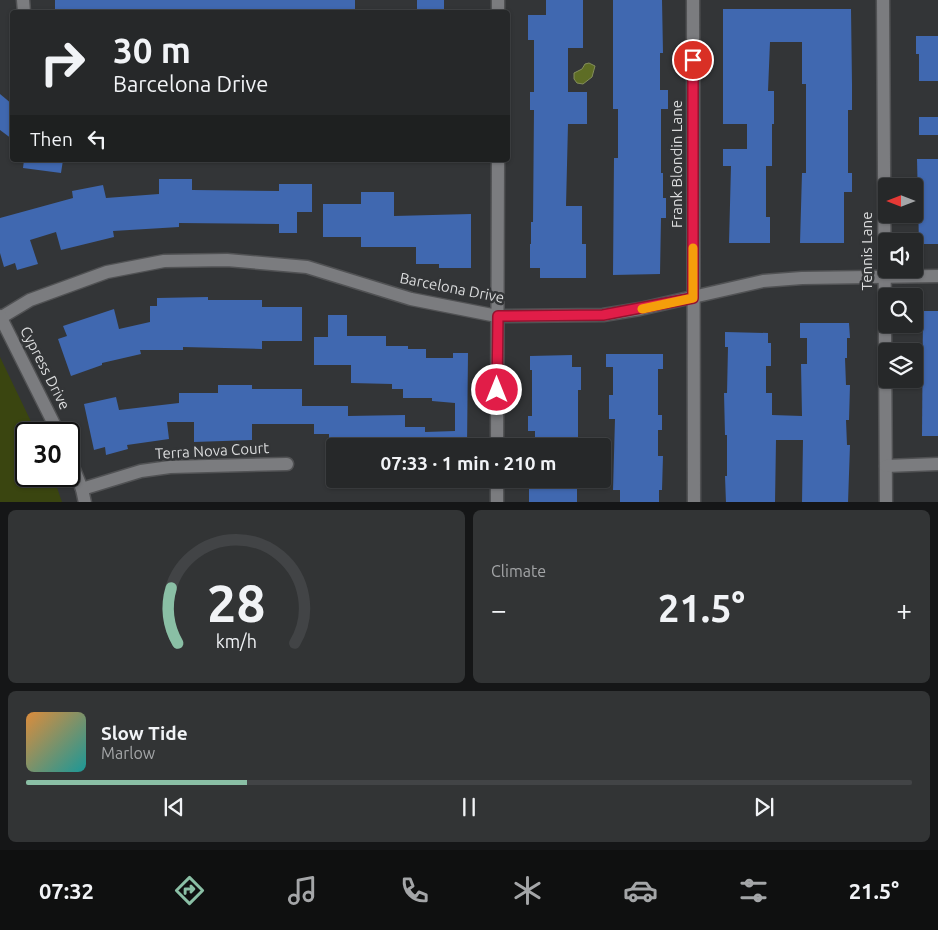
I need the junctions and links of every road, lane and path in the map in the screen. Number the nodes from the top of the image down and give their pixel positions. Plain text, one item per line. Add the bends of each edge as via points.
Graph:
1 (693, 0) edge
2 (883, 0) edge
3 (498, 162) edge
4 (884, 233) edge
5 (878, 276) edge
6 (923, 276) edge
7 (938, 276) edge
8 (884, 278) edge
9 (693, 298) junction
10 (0, 315) edge
11 (498, 316) junction
12 (53, 422) edge
13 (497, 438) edge
14 (287, 464) dead end
15 (938, 464) edge
16 (886, 466) junction
17 (80, 484) edge
18 (497, 488) edge
19 (82, 489) junction
20 (85, 502) edge
21 (497, 502) edge
22 (694, 502) edge
23 (886, 502) edge

1 - 9 street, Frank Blondin Lane
2 - 4 street, Tennis Lane
3 - 11 street
5 - 9 street, Barcelona Drive via 762,281
6 - 7 street, Barcelona Drive
8 - 16 street, Tennis Lane
9 - 11 street, Barcelona Drive via 603,315
9 - 22 street, Frank Blondin Lane
10 - 11 street, Barcelona Drive via 30,300 107,272 164,261 227,260 307,266 411,299
10 - 12 street, Cypress Drive
11 - 13 street
14 - 19 street, Terra Nova Court via 170,467 142,471
15 - 16 street
16 - 23 street, Tennis Lane
17 - 19 street
18 - 21 street
19 - 20 street

